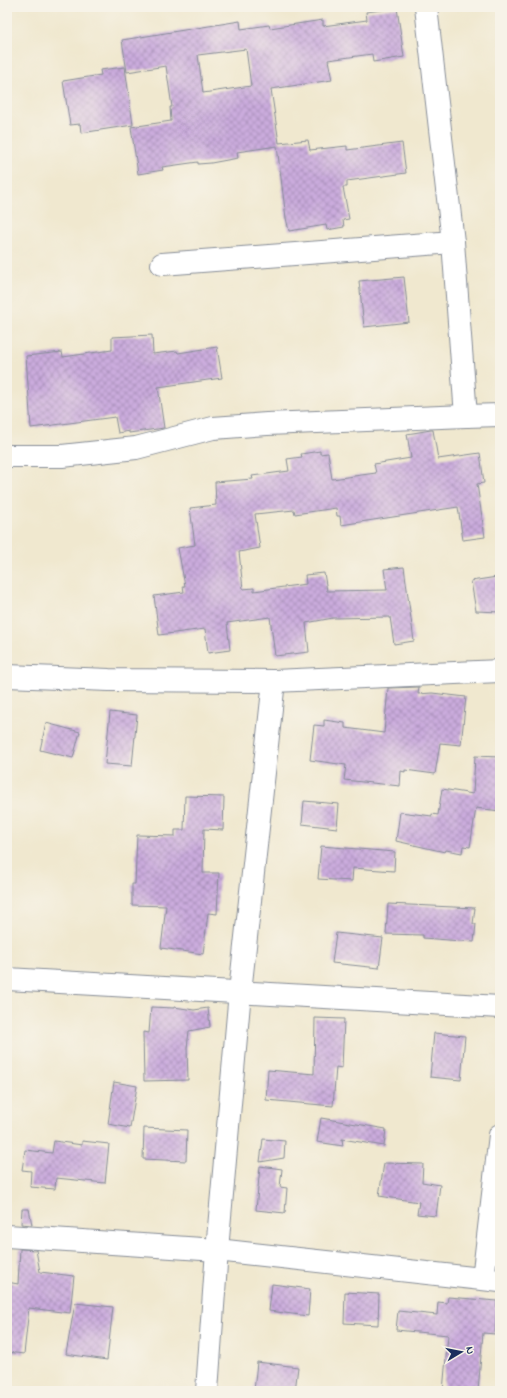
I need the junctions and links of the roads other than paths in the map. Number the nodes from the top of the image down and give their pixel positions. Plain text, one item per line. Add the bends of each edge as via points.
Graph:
1 (426, 7) edge
2 (453, 242) junction
3 (162, 264) dead end
4 (500, 415) edge
5 (466, 416) junction
6 (7, 456) edge
7 (500, 671) edge
8 (7, 676) edge
9 (274, 681) junction
10 (7, 978) edge
11 (240, 992) junction
12 (500, 1007) edge
13 (500, 1135) edge
14 (7, 1236) edge
15 (217, 1250) junction
16 (492, 1280) edge
17 (207, 1391) edge

1 - 2 street
2 - 3 street
2 - 5 street
4 - 5 street
5 - 6 street via 213,428 136,448 62,456
7 - 9 street
8 - 9 street via 109,680
9 - 11 street
10 - 11 street
11 - 12 street
11 - 15 street
13 - 16 street
14 - 15 street
15 - 16 street
15 - 17 street

